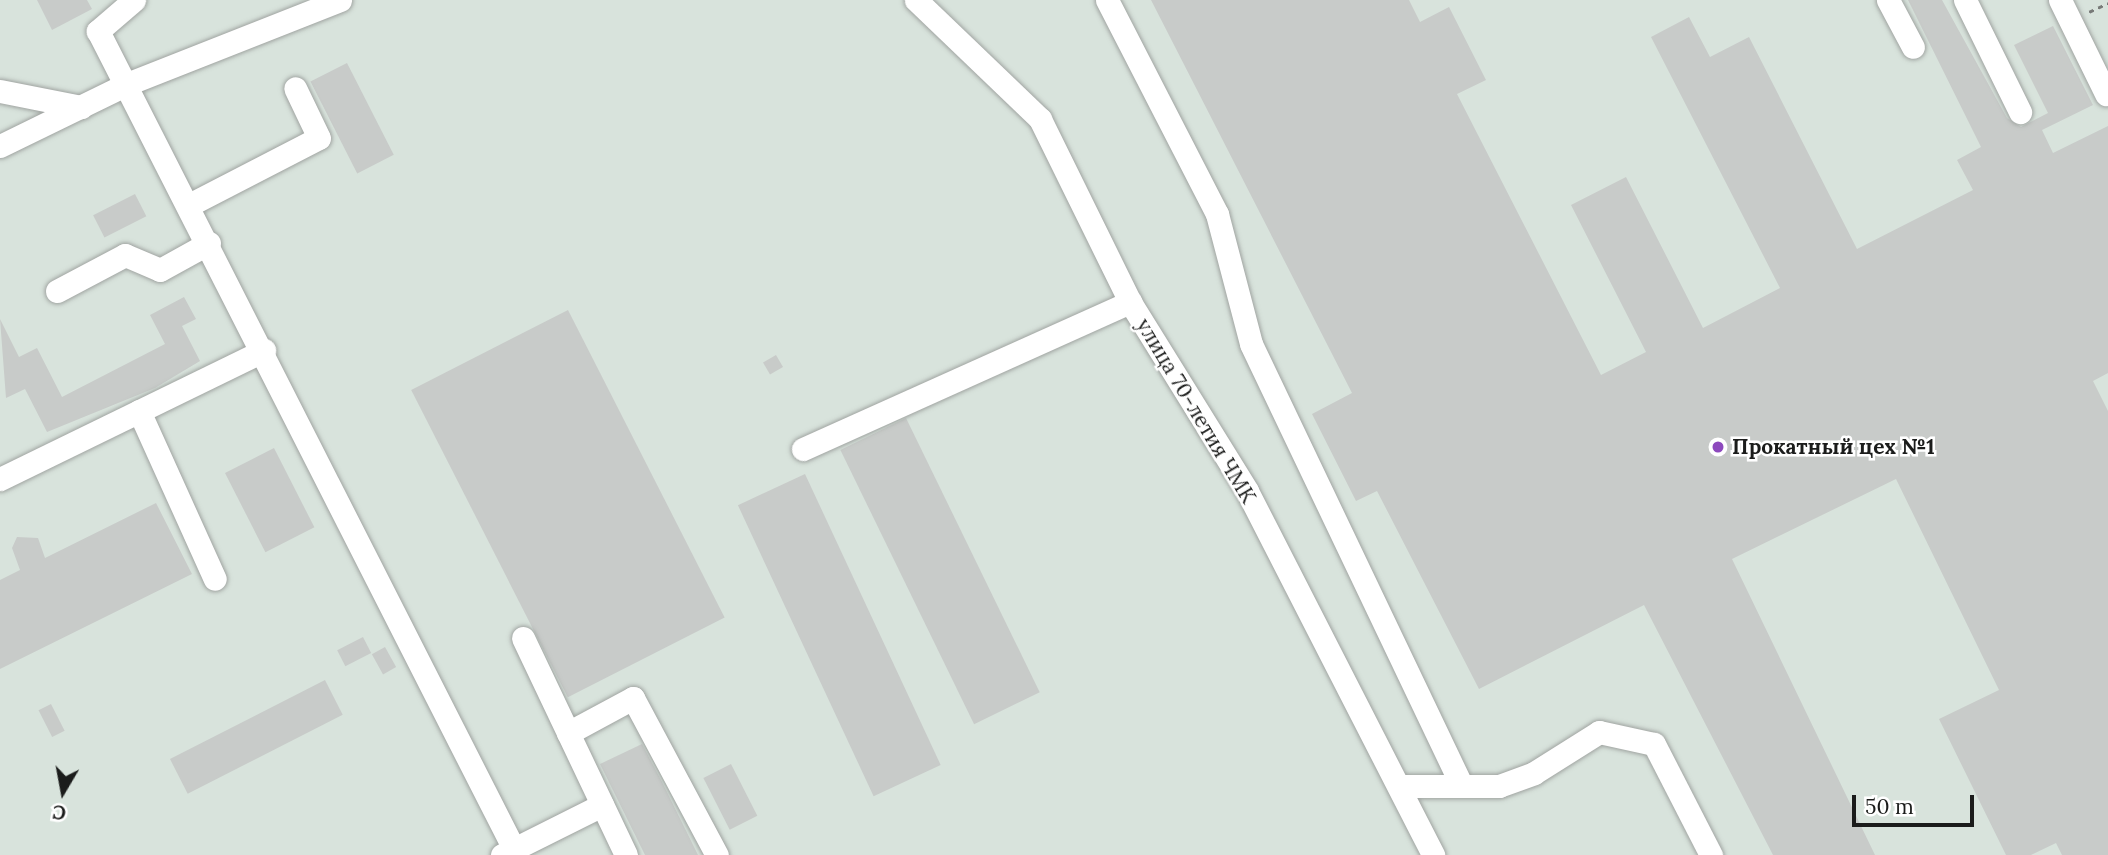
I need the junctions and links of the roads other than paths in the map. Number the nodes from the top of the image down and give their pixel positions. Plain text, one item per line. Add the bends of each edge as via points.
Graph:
1 (134, 0) edge
2 (340, 0) edge
3 (916, 0) edge
4 (1107, 0) edge
5 (1888, 0) edge
6 (1973, 3) edge
7 (2065, 10) edge
8 (1913, 47) dead end
9 (127, 84) junction
10 (295, 88) dead end
11 (0, 91) edge
12 (2106, 94) edge
13 (81, 107) junction
14 (2020, 112) dead end
15 (0, 146) edge
16 (189, 205) junction
17 (209, 243) junction
18 (57, 291) dead end
19 (1130, 302) junction
20 (264, 350) junction
21 (139, 411) junction
22 (803, 449) dead end
23 (0, 479) edge
24 (215, 579) dead end
25 (523, 638) dead end
26 (568, 733) junction
27 (1460, 782) junction
28 (1400, 786) junction
29 (602, 806) junction
30 (511, 853) edge
31 (626, 855) edge
32 (717, 855) edge
33 (1433, 855) edge
34 (1711, 855) edge

1 - 9 street via 98,31
2 - 9 street
3 - 19 street, улица 70-летия ЧМК via 1040,119
4 - 27 street via 1217,214 1251,344
5 - 8 street
6 - 14 street
7 - 12 street
9 - 13 street
9 - 16 street
10 - 16 street via 319,138
11 - 13 street
13 - 15 street
16 - 17 street
17 - 18 street via 160,270 125,255
17 - 20 street
19 - 22 street
19 - 28 street, улица 70-летия ЧМК via 1247,491
20 - 21 street
20 - 30 street
21 - 23 street
21 - 24 street
25 - 26 street
26 - 29 street
26 - 32 street via 633,698
27 - 28 street
27 - 34 street via 1499,786 1534,773 1599,732 1654,744
28 - 33 street, улица 70-летия ЧМК
29 - 30 street
29 - 31 street

